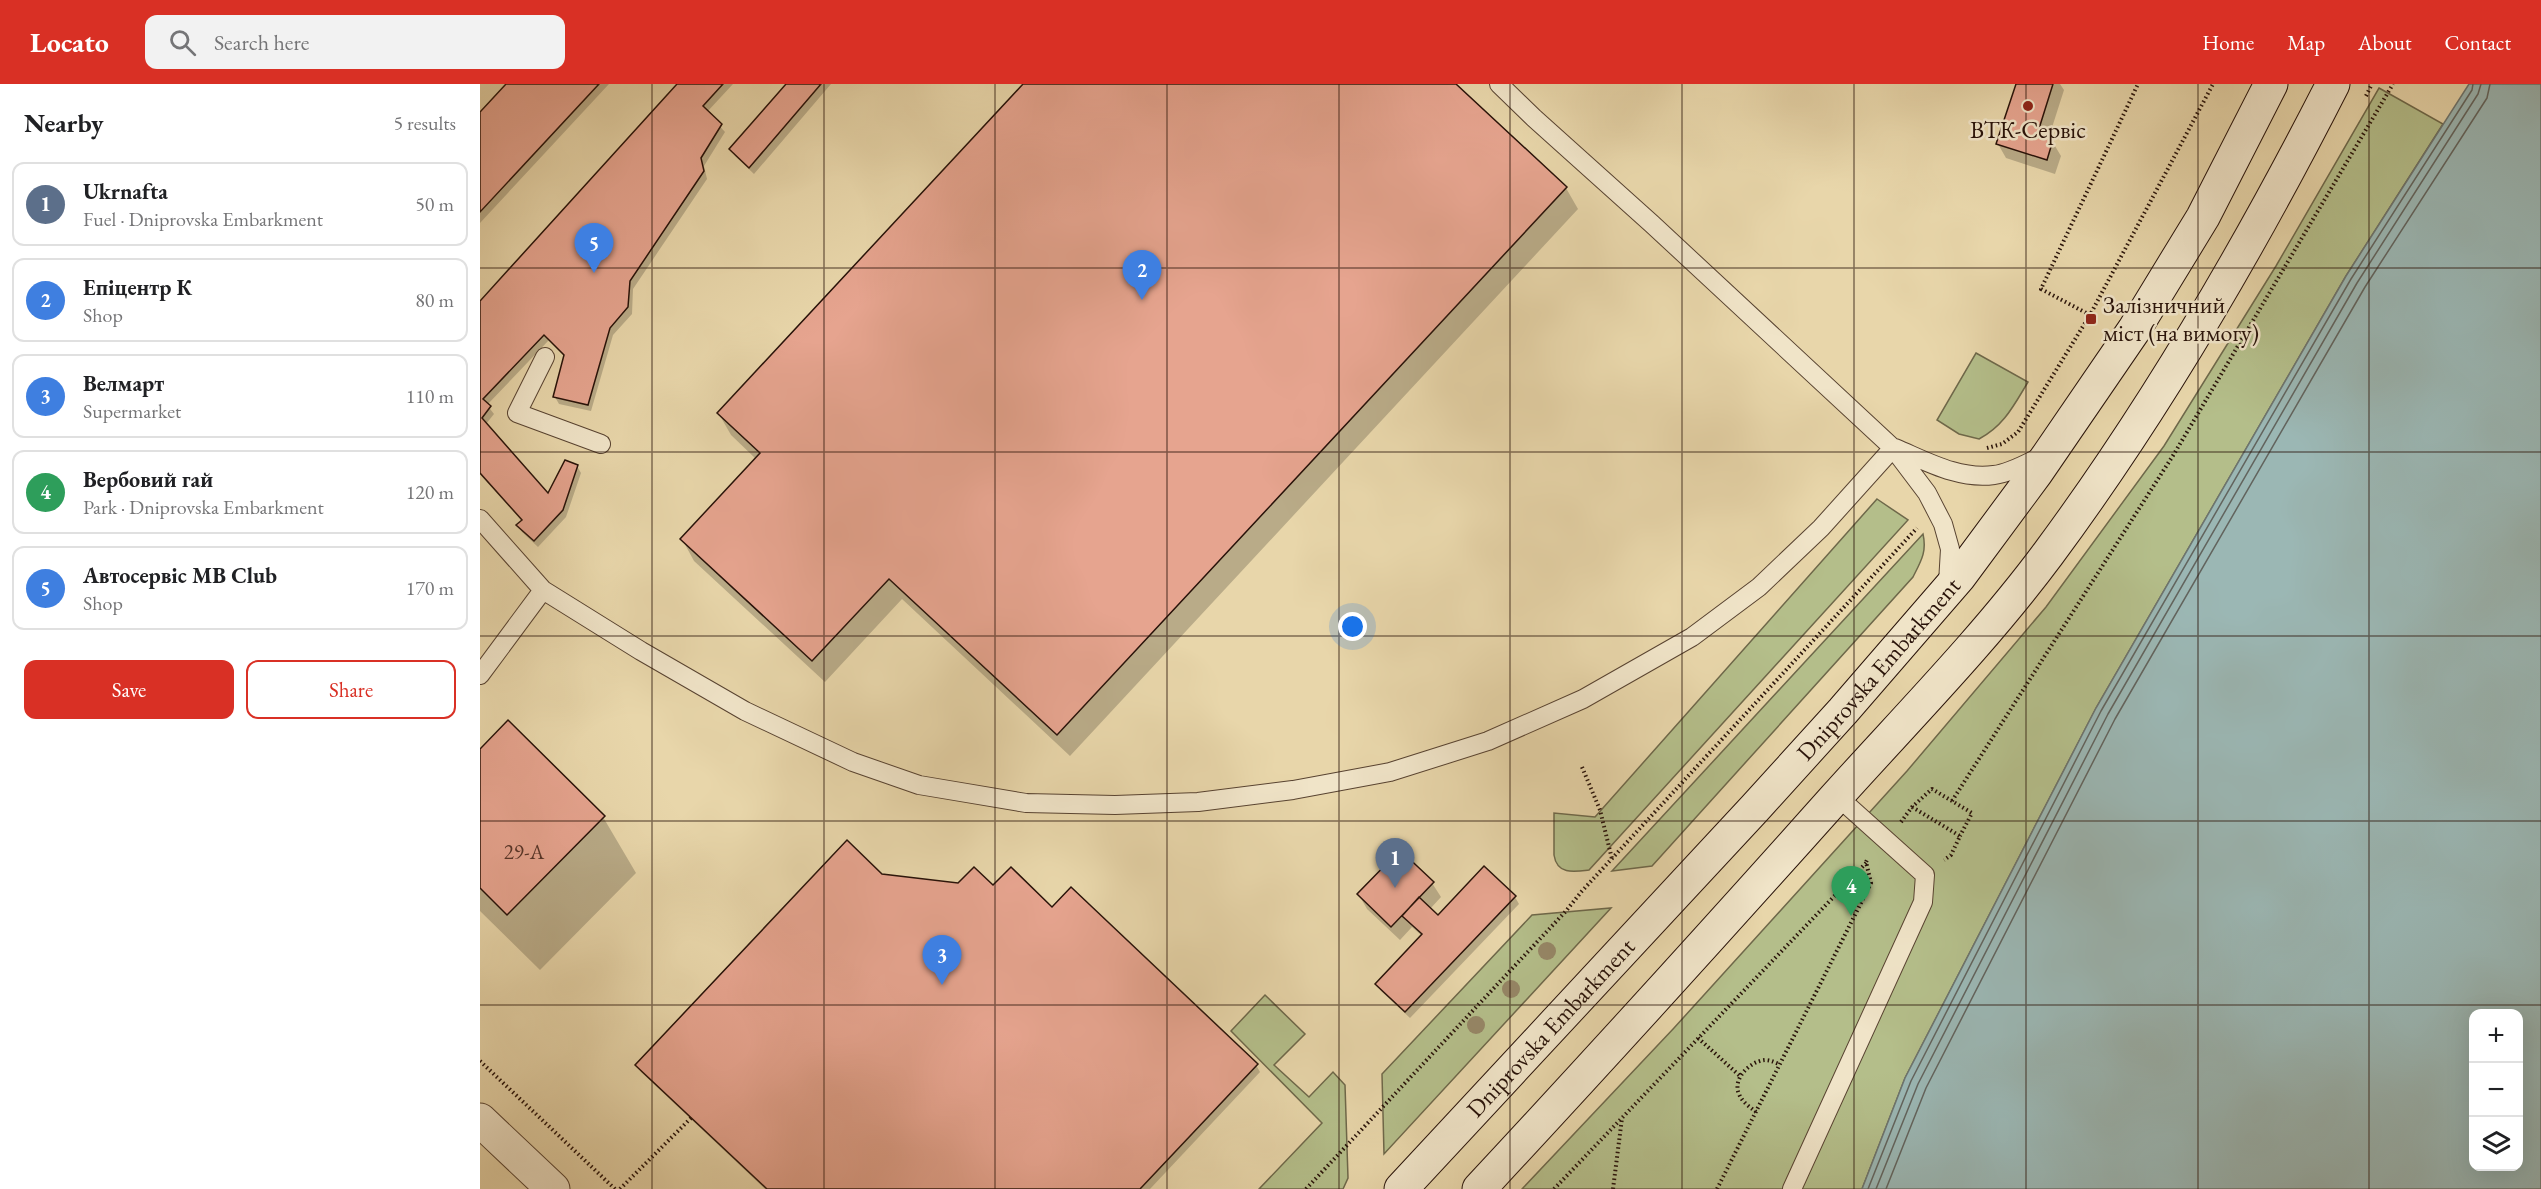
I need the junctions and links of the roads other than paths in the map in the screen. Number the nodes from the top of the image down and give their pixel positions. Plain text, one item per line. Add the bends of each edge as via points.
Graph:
1 (1499, 84) edge
2 (2271, 84) edge
3 (2333, 84) edge
4 (545, 357) dead end
5 (601, 444) dead end
6 (1893, 448) junction
7 (2051, 451) junction
8 (480, 519) edge
9 (543, 590) junction
10 (1946, 591) junction
11 (480, 675) edge
12 (1837, 796) junction
13 (480, 1120) edge
14 (553, 1189) edge
15 (1401, 1189) edge
16 (1479, 1189) edge
17 (1792, 1189) edge

1 - 6 lane
2 - 7 main road, Dniprovska Embarkment via 2203,217 2134,330
3 - 12 main road via 2229,276 2137,426 2047,556
4 - 5 lane via 517,414
6 - 7 lane via 1952,471 1994,475
6 - 9 lane via 1821,528 1750,594 1692,637 1583,699 1488,741 1390,772 1198,802 1026,803 919,785 853,762 745,711
6 - 10 lane via 1927,492 1943,524 1950,549
7 - 10 main road, Dniprovska Embarkment
8 - 9 lane
9 - 11 lane
10 - 15 main road, Dniprovska Embarkment via 1763,799
12 - 16 main road
12 - 17 lane via 1925,875 1923,902
13 - 14 main road

